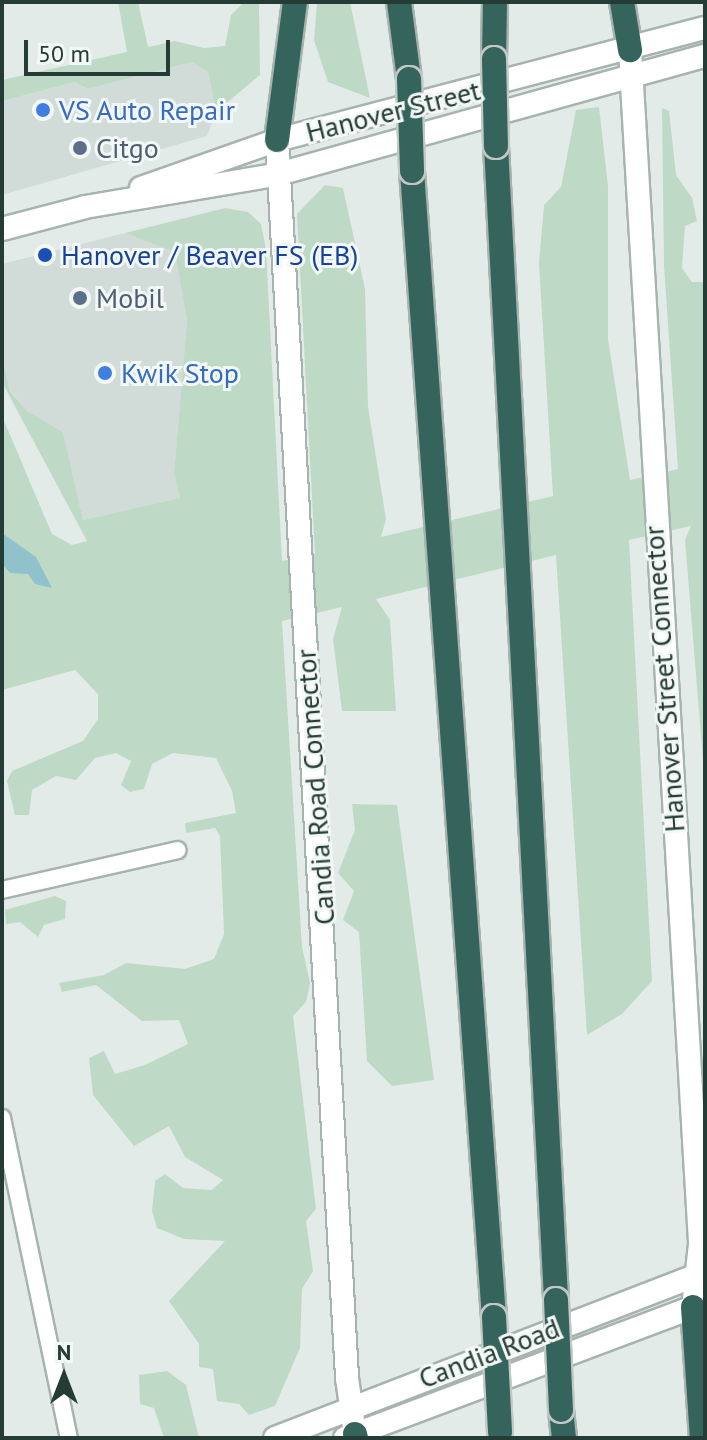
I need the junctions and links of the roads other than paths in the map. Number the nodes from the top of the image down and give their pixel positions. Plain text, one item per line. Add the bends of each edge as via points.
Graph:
1 (295, 2) edge
2 (399, 2) edge
3 (410, 2) edge
4 (495, 2) edge
5 (622, 2) edge
6 (705, 28) edge
7 (630, 50) junction
8 (705, 56) edge
9 (409, 79) junction
10 (632, 79) junction
11 (277, 140) junction
12 (275, 175) junction
13 (85, 207) junction
14 (2, 229) edge
15 (178, 850) dead end
16 (2, 890) edge
17 (2, 1118) edge
18 (702, 1273) edge
19 (699, 1305) edge
20 (351, 1405) junction
21 (704, 1408) edge
22 (500, 1435) edge
23 (352, 1437) edge
24 (69, 1438) edge
25 (275, 1438) edge
26 (564, 1438) edge
27 (702, 1438) edge

1 - 11 highway
2 - 9 highway
3 - 9 highway
4 - 26 highway, bridge via 496,146
5 - 7 highway
6 - 7 main road, Hanover Street
7 - 10 main road, Hanover Street Connector
7 - 11 main road, Hanover Street
8 - 10 main road, Hanover Street
9 - 22 highway, bridge
10 - 12 main road, Hanover Street
10 - 18 main road, Hanover Street Connector
11 - 12 main road, Candia Road Connector
11 - 13 main road, Hanover Street
12 - 13 main road, Hanover Street
12 - 20 main road, Candia Road Connector
13 - 14 main road, Hanover Street
15 - 16 street
17 - 24 street
18 - 19 main road, Hanover Street Connector
18 - 20 main road, Candia Road
19 - 21 highway
19 - 23 main road, Candia Road
20 - 23 main road, Candia Road Connector
20 - 25 main road, Candia Road
21 - 27 highway

